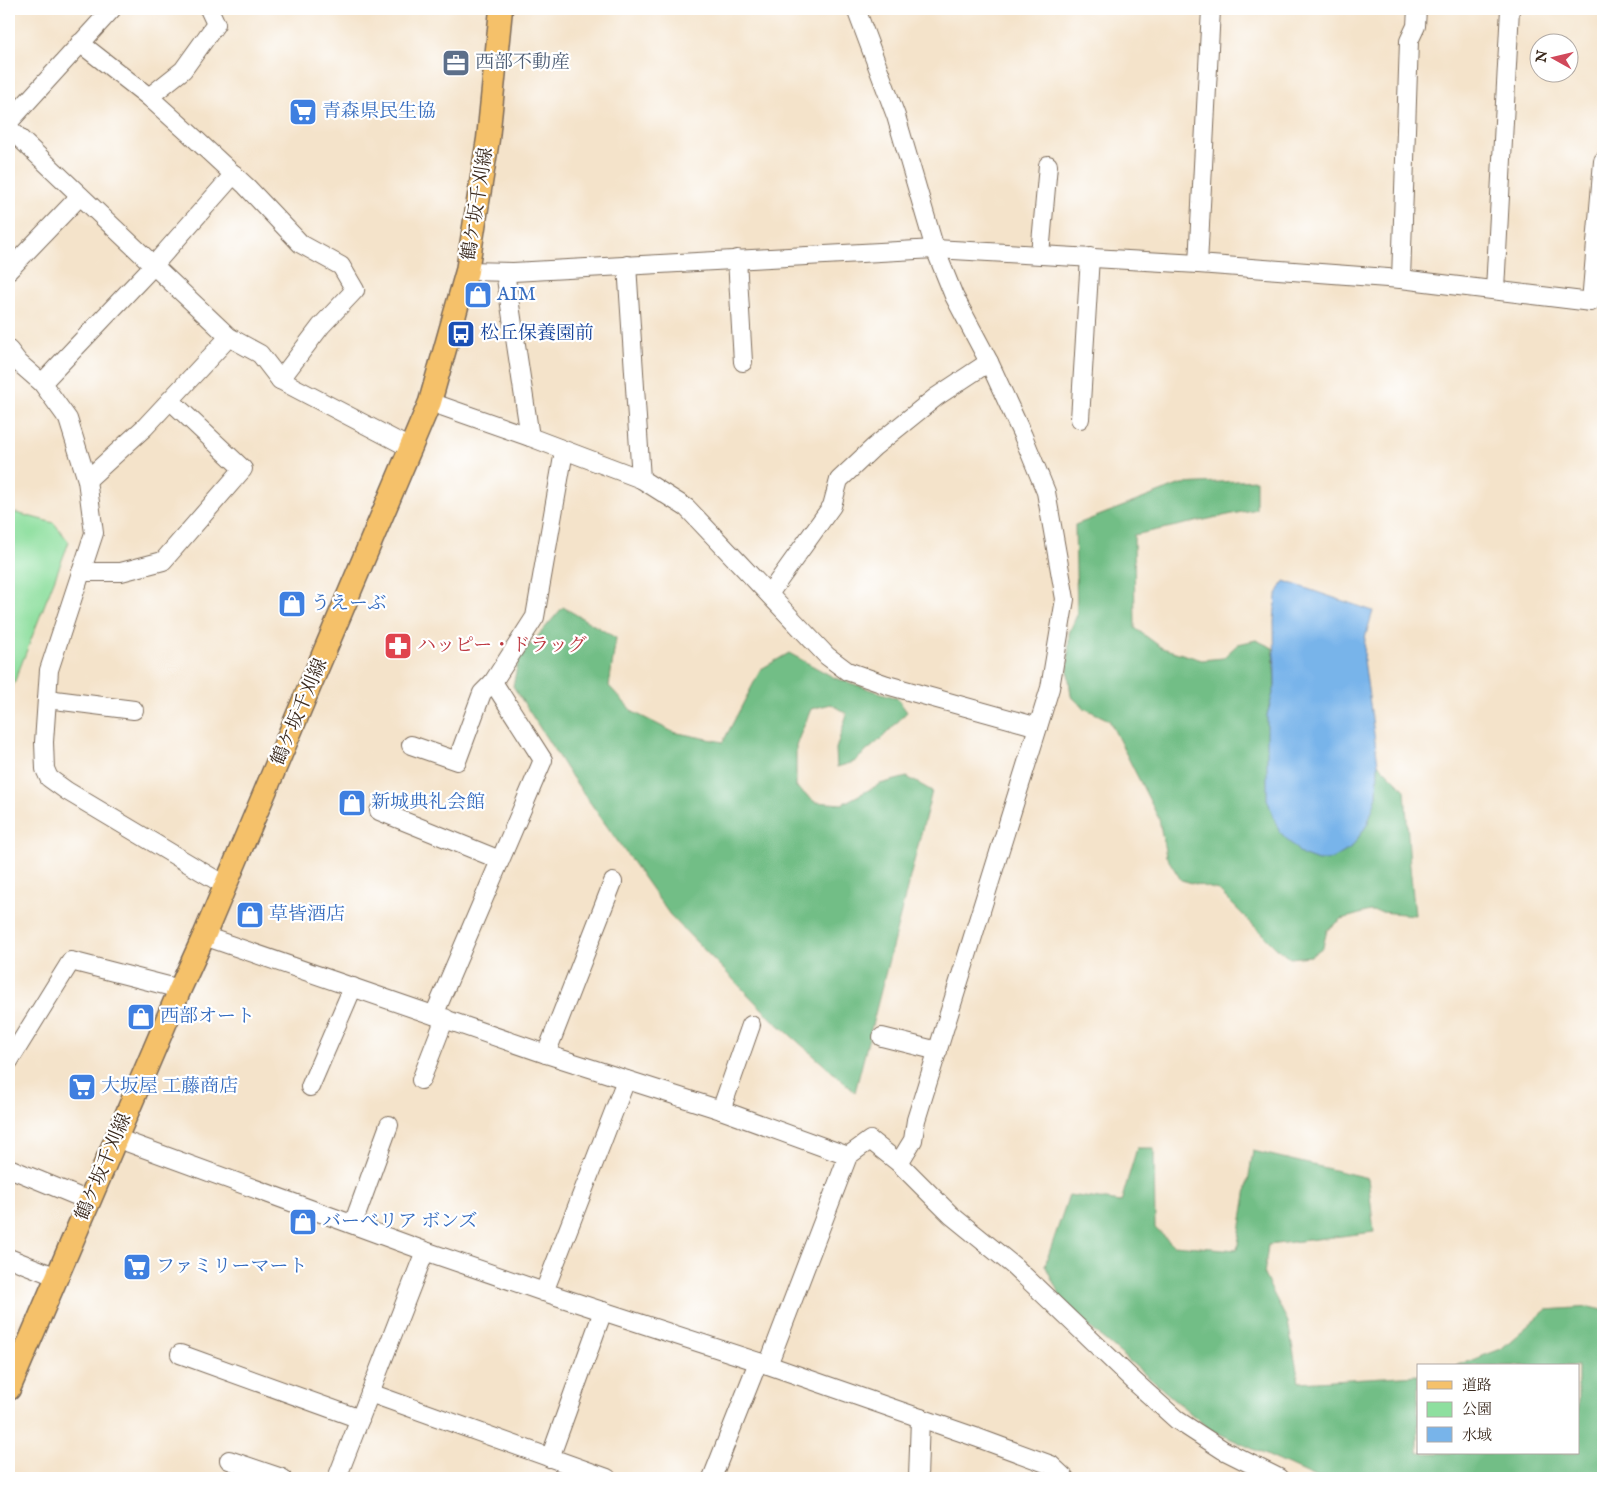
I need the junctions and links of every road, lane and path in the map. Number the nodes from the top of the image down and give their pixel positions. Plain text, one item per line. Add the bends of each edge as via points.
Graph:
1 (112, 9) edge
2 (209, 9) edge
3 (501, 9) edge
4 (856, 9) edge
5 (1211, 9) edge
6 (1417, 9) edge
7 (1510, 9) edge
8 (80, 43) junction
9 (149, 97) junction
10 (9, 122) edge
11 (9, 128) edge
12 (1603, 161) edge
13 (1048, 165) dead end
14 (234, 174) junction
15 (80, 196) junction
16 (934, 249) junction
17 (1040, 254) junction
18 (1090, 257) junction
19 (737, 259) junction
20 (1198, 264) junction
21 (153, 266) junction
22 (627, 266) junction
23 (10, 267) edge
24 (467, 271) junction
25 (505, 272) junction
26 (1401, 280) junction
27 (1495, 290) junction
28 (230, 337) junction
29 (9, 350) edge
30 (743, 362) dead end
31 (989, 362) junction
32 (280, 380) junction
33 (42, 383) junction
34 (170, 400) junction
35 (430, 402) junction
36 (1080, 419) dead end
37 (530, 437) junction
38 (412, 449) junction
39 (564, 451) junction
40 (641, 479) junction
41 (86, 480) junction
42 (81, 572) junction
43 (770, 594) junction
44 (493, 682) junction
45 (47, 699) junction
46 (134, 710) dead end
47 (1038, 727) junction
48 (411, 745) dead end
49 (379, 811) dead end
50 (500, 860) junction
51 (613, 882) dead end
52 (226, 886) junction
53 (204, 936) junction
54 (353, 987) junction
55 (180, 989) junction
56 (440, 1016) junction
57 (751, 1025) dead end
58 (882, 1037) dead end
59 (938, 1051) junction
60 (546, 1054) junction
61 (9, 1061) edge
62 (421, 1080) dead end
63 (626, 1080) junction
64 (310, 1087) dead end
65 (721, 1110) junction
66 (390, 1126) dead end
67 (116, 1138) junction
68 (848, 1156) junction
69 (899, 1163) junction
70 (9, 1168) edge
71 (89, 1201) junction
72 (353, 1224) junction
73 (425, 1251) junction
74 (9, 1258) edge
75 (57, 1277) junction
76 (544, 1292) junction
77 (603, 1311) junction
78 (180, 1354) dead end
79 (763, 1364) junction
80 (9, 1389) edge
81 (370, 1393) junction
82 (920, 1418) junction
83 (360, 1419) junction
84 (550, 1458) junction
85 (229, 1460) dead end
86 (1275, 1477) edge
87 (282, 1478) edge
88 (337, 1478) edge
89 (604, 1478) edge
90 (712, 1478) edge
91 (918, 1478) edge
92 (1066, 1478) edge

1 - 8 street
2 - 9 street via 216,24 183,70
3 - 24 main road, 鶴ケ坂千刈線 via 488,139
4 - 16 street via 896,116
5 - 20 street
6 - 26 street via 1416,26 1409,41
7 - 27 street
8 - 9 street
8 - 10 street
9 - 14 street
11 - 15 street
12 - 27 street via 1591,302
13 - 17 street
14 - 21 street
14 - 32 street via 301,244 341,266 355,290 320,326
15 - 21 street
15 - 23 street
16 - 17 street
16 - 19 street
16 - 31 street via 954,296
17 - 18 street
18 - 20 street
18 - 36 street
19 - 22 street
19 - 30 street
20 - 26 street
21 - 28 street
21 - 33 street
22 - 25 street
22 - 40 street
24 - 25 street
24 - 35 main road, 鶴ケ坂千刈線
25 - 37 street
26 - 27 street
28 - 32 street via 260,354
28 - 34 street
29 - 33 street
31 - 43 street via 936,397 839,480 832,506
31 - 47 street via 1046,492 1065,599 1050,688
32 - 38 street
33 - 41 street via 68,419
34 - 41 street
34 - 42 street via 243,469 164,562 121,572
35 - 37 street
35 - 38 main road, 鶴ケ坂千刈線
37 - 39 street
38 - 52 main road, 鶴ケ坂千刈線
39 - 40 street
39 - 44 street via 535,617
40 - 43 street via 687,508
41 - 42 street via 94,533
42 - 45 street via 49,670
43 - 47 street via 827,656 847,671 896,688
44 - 48 street via 482,693 457,760
44 - 50 street via 544,760
45 - 46 street
45 - 52 street via 44,742 45,769 49,778
47 - 59 street
49 - 50 street
50 - 56 street
51 - 60 street
52 - 53 main road, 鶴ケ坂千刈線
53 - 54 street
53 - 55 main road, 鶴ケ坂千刈線
54 - 56 street
54 - 64 street
55 - 61 street via 71,961
55 - 67 main road, 鶴ケ坂千刈線
56 - 60 street
56 - 62 street
57 - 65 street
58 - 59 street
59 - 69 street via 916,1120 913,1140
60 - 63 street
63 - 65 street
63 - 76 street
65 - 68 street
66 - 72 street
67 - 71 main road, 鶴ケ坂千刈線
67 - 72 street
68 - 69 street via 870,1140
68 - 79 street
69 - 86 street via 951,1215 1015,1267 1177,1420 1223,1450
70 - 71 street
71 - 75 main road, 鶴ケ坂千刈線
72 - 73 street
73 - 76 street
73 - 81 street
74 - 75 street
75 - 80 main road, 鶴ケ坂千刈線
76 - 77 street
77 - 79 street
77 - 84 street
78 - 83 street
79 - 82 street
79 - 90 street
81 - 83 street
81 - 84 street
82 - 91 street
82 - 92 street via 1051,1465
83 - 88 street
84 - 89 street
85 - 87 street

